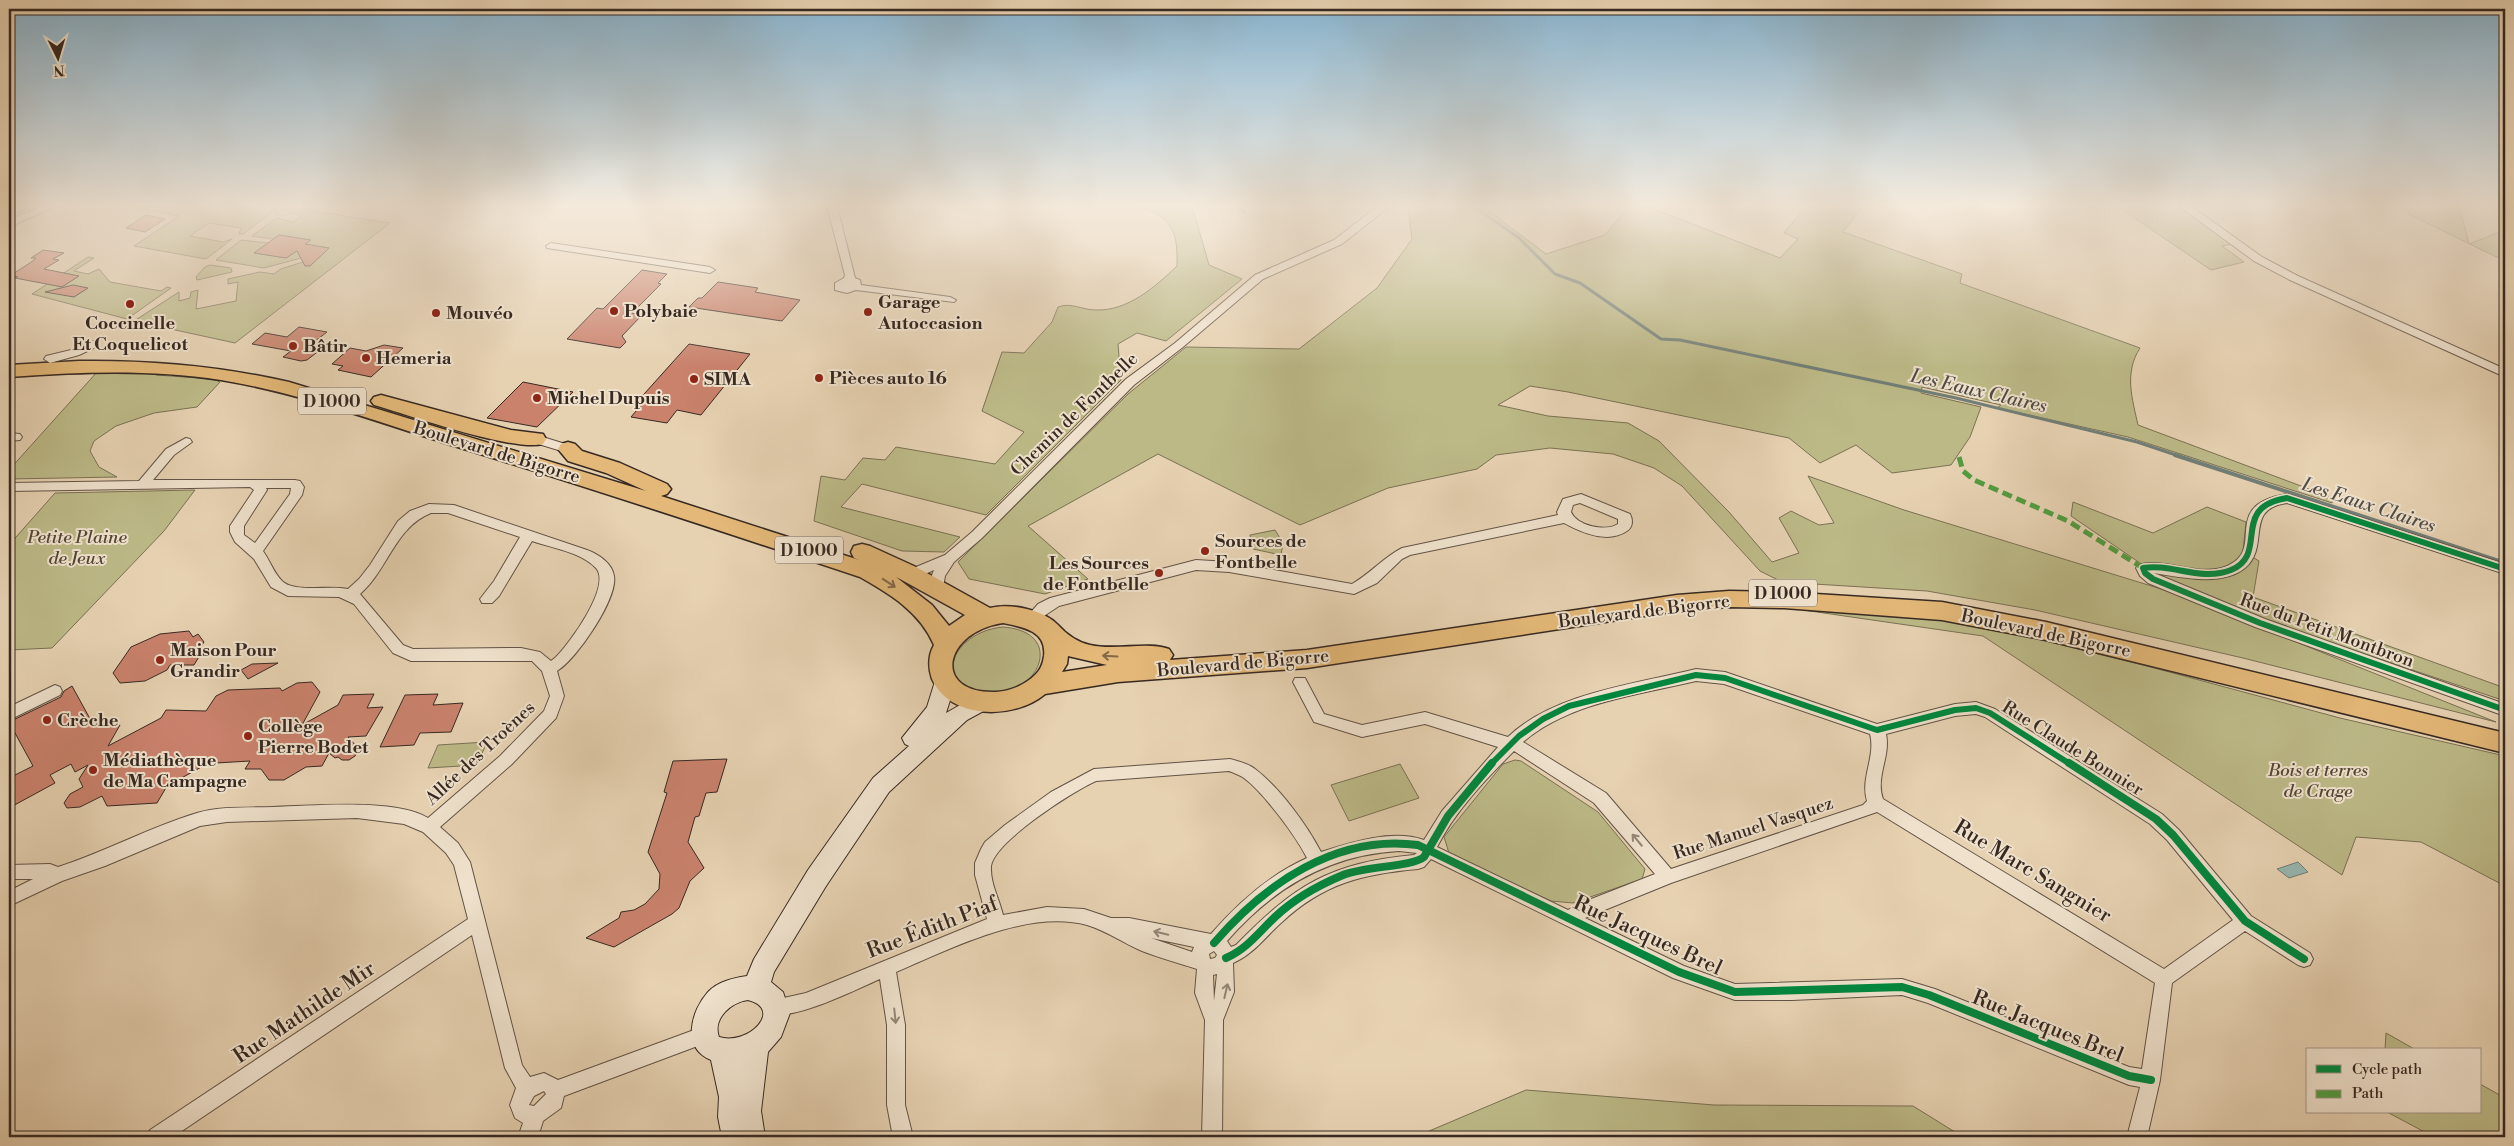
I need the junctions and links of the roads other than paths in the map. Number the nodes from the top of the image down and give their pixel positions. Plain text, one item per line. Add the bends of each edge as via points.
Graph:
1 (640, 259) edge
2 (846, 259) edge
3 (1299, 259) edge
4 (2259, 259) edge
5 (710, 270) dead end
6 (950, 300) dead end
7 (94, 344) dead end
8 (50, 359) junction
9 (9, 362) edge
10 (9, 371) edge
11 (2505, 373) edge
12 (319, 386) junction
13 (536, 438) joint
14 (186, 442) dead end
15 (568, 449) joint
16 (252, 483) junction
17 (143, 484) junction
18 (648, 486) junction
19 (9, 487) edge
20 (1566, 518) dead end
21 (529, 536) junction
22 (256, 551) junction
23 (949, 559) junction
24 (2505, 569) edge
25 (908, 573) junction
26 (937, 589) junction
27 (351, 594) junction
28 (487, 599) dead end
29 (987, 616) junction
30 (1032, 619) junction
31 (1054, 637) junction
32 (946, 645) junction
33 (549, 669) junction
34 (945, 681) junction
35 (1300, 682) dead end
36 (1042, 684) junction
37 (55, 691) dead end
38 (980, 702) junction
39 (2505, 710) edge
40 (9, 714) edge
41 (1878, 730) junction
42 (2505, 734) edge
43 (2505, 743) edge
44 (1511, 744) junction
45 (1876, 804) junction
46 (429, 827) junction
47 (1427, 852) junction
48 (1316, 860) junction
49 (9, 872) edge
50 (56, 875) junction
51 (1668, 877) junction
52 (817, 878) junction
53 (9, 899) edge
54 (1570, 918) junction
55 (2245, 921) junction
56 (476, 923) junction
57 (996, 924) junction
58 (1107, 924) junction
59 (1212, 943) junction
60 (2304, 959) dead end
61 (1225, 960) junction
62 (1204, 965) junction
63 (886, 968) junction
64 (2164, 979) junction
65 (756, 988) junction
66 (776, 1007) junction
67 (1214, 1018) junction
68 (714, 1044) junction
69 (755, 1046) junction
70 (2151, 1080) junction
71 (527, 1089) junction
72 (555, 1090) junction
73 (535, 1116) junction
74 (157, 1137) edge
75 (528, 1137) edge
76 (736, 1137) edge
77 (751, 1137) edge
78 (903, 1137) edge
79 (1212, 1137) edge
80 (2136, 1137) edge

1 - 5 street
2 - 6 street via 852,283
3 - 23 street, Chemin de Fontbelle via 1259,277 1130,382
4 - 11 street
7 - 8 street
8 - 9 main road, Boulevard de Bigorre / D 1000
8 - 12 main road, Boulevard de Bigorre / D 1000 via 134,356 207,361 269,372
10 -> 32 main road, Boulevard de Bigorre / D 1000 via 88,366 173,368 246,378 289,388 856,566 879,576 907,595 939,629
12 - 13 main road via 511,437
12 - 18 main road, Boulevard de Bigorre / D 1000
13 - 15 street
14 - 17 street via 170,452
15 - 18 main road via 575,456 613,468
16 - 17 street
16 - 22 street via 261,490 236,532 241,542
16 - 22 street via 289,482 298,487 296,495
17 - 19 street
18 - 25 main road, D 1000 via 831,541
20 - 30 street via 1407,551 1354,589 1330,582 1284,578 1210,564 1196,565 1055,602
21 - 27 street via 449,508 422,509 407,518 370,578
21 - 28 street via 520,546 496,592
21 - 33 street via 592,557 607,577 604,593 577,639 565,657
22 - 27 street via 279,586 286,590
23 - 25 street
23 - 26 street, Chemin de Fontbelle via 938,576
24 - 39 street, Rue du Petit Montbron via 2287,498 2269,500 2259,509 2251,530 2248,555 2240,565 2225,571 2189,574 2143,568 2153,579 2260,623
25 - 26 main road, D 1000
26 - 29 main road, D 1000
27 - 33 street via 403,652 425,656 522,654 535,656
29 - 30 main road via 1003,614
29 - 32 main road via 963,627
30 - 31 main road
31 - 36 main road via 1057,661
42 -> 31 main road, Boulevard de Bigorre / D 1000 via 2052,625 1948,606 1868,598 1715,593 1382,637 1140,657 1084,654 1067,648
32 - 34 main road via 940,670
33 - 46 street, Allée des Troènes via 556,688 555,706 542,725
34 - 38 main road via 959,695
34 - 52 main road via 936,713 860,790 836,832
35 - 44 street via 1319,718 1362,731 1425,718
36 - 38 main road via 1013,700
36 - 43 main road, Boulevard de Bigorre / D 1000 via 1118,673 1307,658 1678,603 1729,599 1784,600 1942,611 1994,620 2225,673
37 - 40 street
38 - 52 main road via 959,714 882,785
41 - 44 street via 1725,678 1696,675 1569,706 1544,719
41 - 45 street via 1881,739 1871,794
41 - 55 street, Rue Claude Bonnier via 1955,710 1976,708 1990,713 2156,819 2173,834
44 - 47 street via 1448,816
51 -> 44 street via 1600,798 1523,748
45 - 51 street, Rue Manuel Vasquez via 1869,810
45 - 64 street, Rue Marc Sangnier
46 - 50 street via 404,817 357,812 214,816
46 - 56 street via 462,862
47 - 48 street, Rue Jacques Brel via 1418,845 1402,842 1361,848
47 - 54 street, Rue Jacques Brel
47 - 61 street via 1418,862 1375,866 1344,874 1299,898 1242,951
48 - 57 street via 1302,832 1268,793 1249,773 1230,765 1094,775 1076,783 990,849 983,867
48 - 59 street, Rue Jacques Brel via 1280,880 1233,919
49 - 50 street via 50,871
50 - 53 street
51 - 54 street, Rue Manuel Vasquez via 1582,910
52 - 65 main road via 763,967
54 - 70 street, Rue Jacques Brel via 1679,972 1735,992 1902,987 1930,995 2129,1076
55 - 60 street, Rue Claude Bonnier
55 - 64 street
56 - 71 street via 514,1068
56 - 74 street, Rue Mathilde Mir
57 - 58 street, Rue Édith Piaf via 1020,918 1065,915
57 - 63 street, Rue Édith Piaf
59 -> 58 street, Rue Édith Piaf
58 - 62 street, Rue Édith Piaf via 1148,945
59 - 61 street via 1225,950
59 - 62 street via 1204,946 1199,954
61 - 62 street via 1216,968
67 -> 61 street via 1222,1008 1228,982
62 - 67 street via 1202,983 1206,1006
63 - 66 street, Rue Édith Piaf via 807,1000
63 -> 78 street via 896,1025 896,1105
64 - 70 street
65 - 66 main road via 766,991
65 - 68 main road via 730,992 718,1000 705,1023
66 - 69 main road via 777,1015 770,1032
67 - 79 street
68 - 69 main road via 739,1053
68 - 72 street via 673,1045
68 - 76 main road via 733,1097
69 - 77 main road via 747,1111
70 - 80 street
71 - 72 street via 544,1082
71 - 73 street via 520,1100 520,1110 527,1116
72 - 73 street via 550,1106
73 - 75 street

